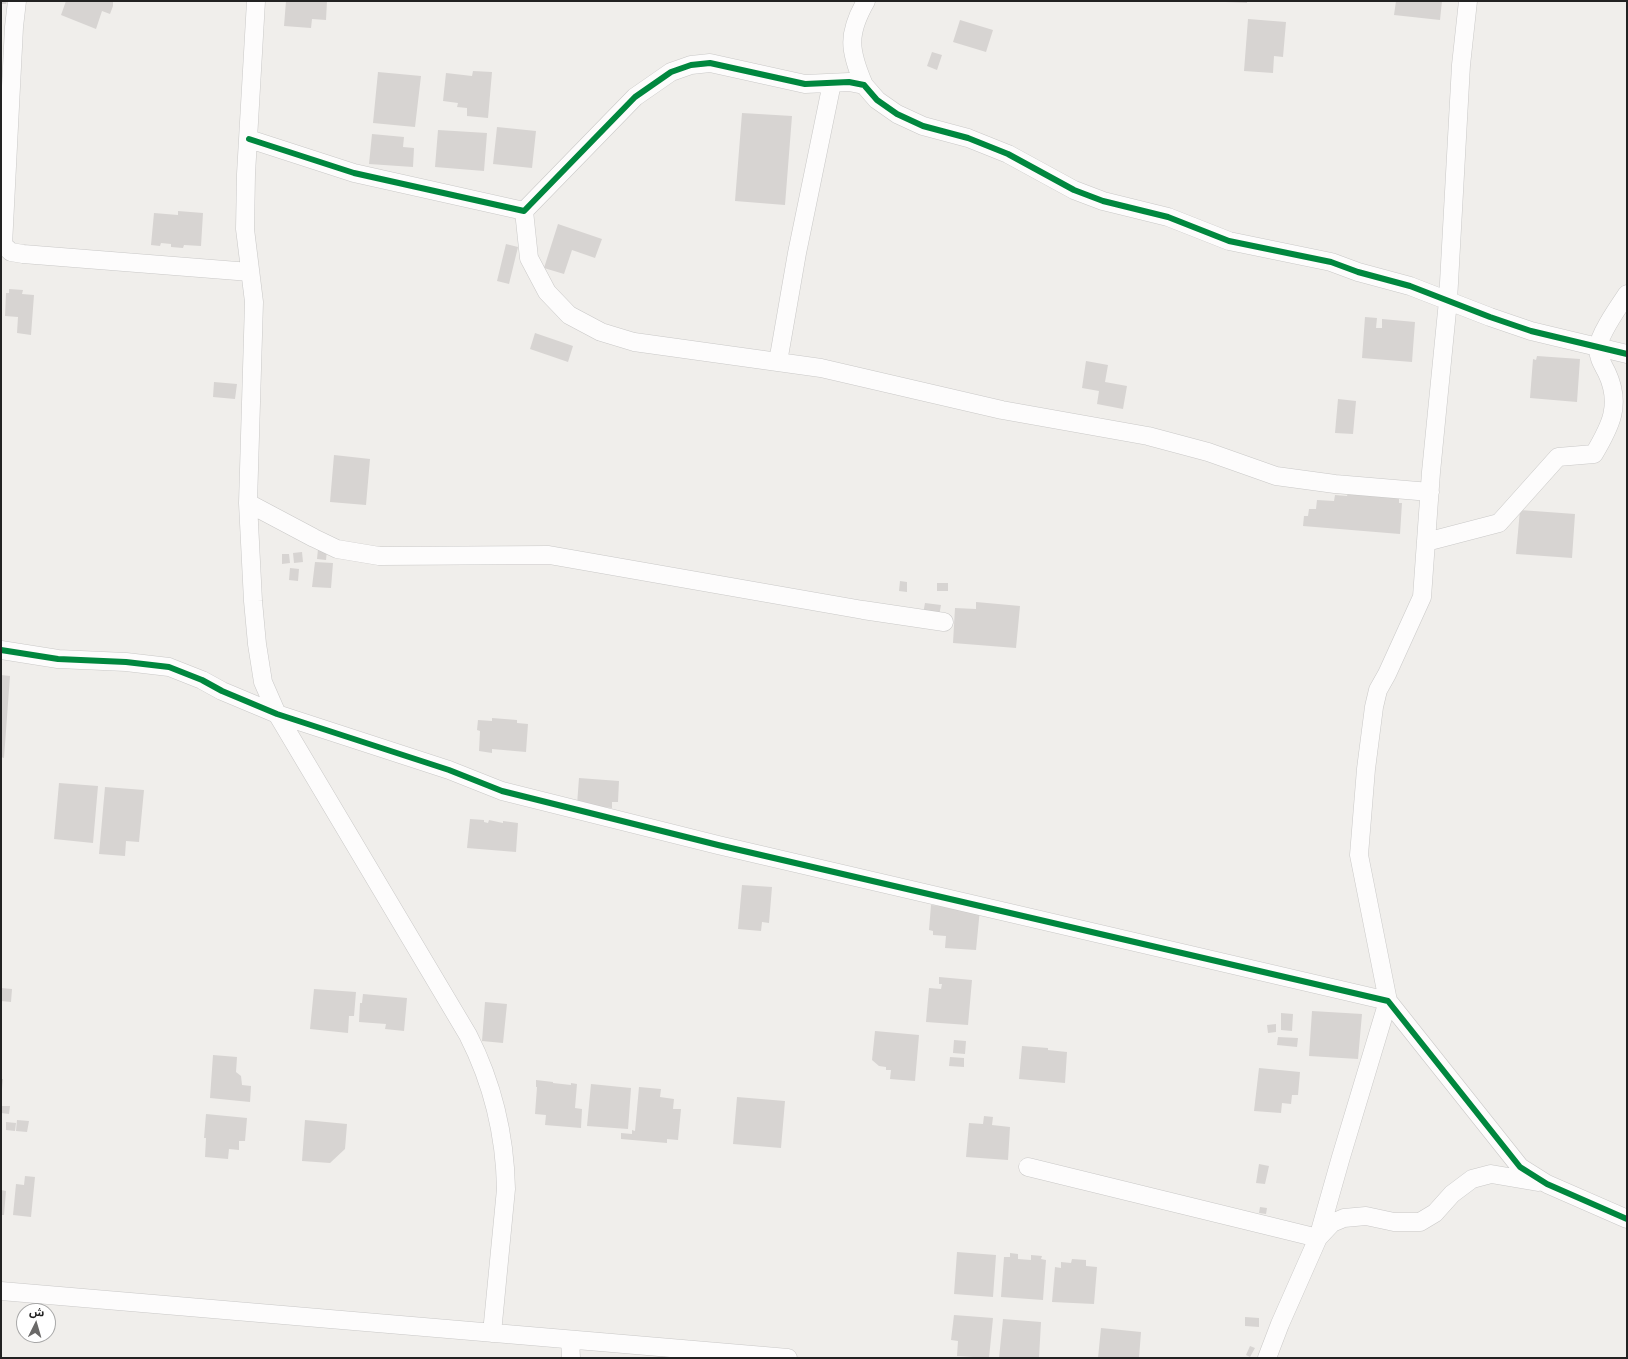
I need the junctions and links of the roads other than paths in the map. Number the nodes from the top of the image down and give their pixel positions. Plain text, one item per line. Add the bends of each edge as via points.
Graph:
1 (17, 1) edge
2 (256, 1) edge
3 (866, 1) edge
4 (1468, 1) edge
5 (7, 25) edge
6 (832, 83) junction
7 (864, 84) junction
8 (249, 139) junction
9 (524, 211) junction
10 (250, 272) junction
11 (1627, 294) edge
12 (1448, 301) junction
13 (1598, 347) junction
14 (1627, 354) edge
15 (778, 362) junction
16 (1430, 492) junction
17 (248, 503) junction
18 (1426, 542) junction
19 (944, 622) dead end
20 (1, 650) edge
21 (277, 714) junction
22 (1388, 1001) junction
23 (1028, 1167) dead end
24 (1547, 1184) junction
25 (1627, 1219) edge
26 (1318, 1238) junction
27 (1, 1291) edge
28 (492, 1333) junction
29 (570, 1340) junction
30 (571, 1358) edge
31 (788, 1358) edge
32 (1267, 1358) edge

1 - 5 street
2 - 8 street
3 - 7 street via 856,18 852,36 856,68
4 - 12 street via 1461,65
5 - 10 street via 3,246 11,252 22,254
6 - 7 street
6 - 9 street via 805,84 710,63 691,64 671,72 635,97
6 - 15 street via 797,253
7 - 12 street via 877,100 897,114 923,126 968,138 1008,154 1074,190 1103,201 1168,217 1229,241 1331,262 1410,286
8 - 9 street via 354,173
8 - 10 street via 245,229
9 - 15 street via 528,258 546,292 569,315 601,332 634,342
10 - 17 street via 254,302
11 - 13 street via 1605,329
12 - 13 street via 1531,331
12 - 16 street
13 - 14 street
13 - 18 street via 1600,360 1615,396 1613,415 1607,432 1594,454 1558,456 1499,523
15 - 16 street via 821,368 1002,410 1148,436 1208,452 1276,476
16 - 18 street
17 - 19 street via 337,549 379,556 549,555
17 - 21 street via 257,644 263,682
18 - 22 street via 1422,597 1378,690 1366,769 1359,855
20 - 21 street via 58,659 168,667
21 - 22 street via 510,792 718,845
21 - 28 street via 468,1035 487,1077 499,1121 506,1189
22 - 24 street via 1520,1167
22 - 26 street
23 - 26 street
24 - 25 street
24 - 26 street via 1491,1174 1472,1179 1452,1194 1435,1213 1420,1222 1394,1222 1366,1216 1344,1218 1332,1223
26 - 32 street
27 - 28 street
28 - 29 street
29 - 30 street
29 - 31 street

